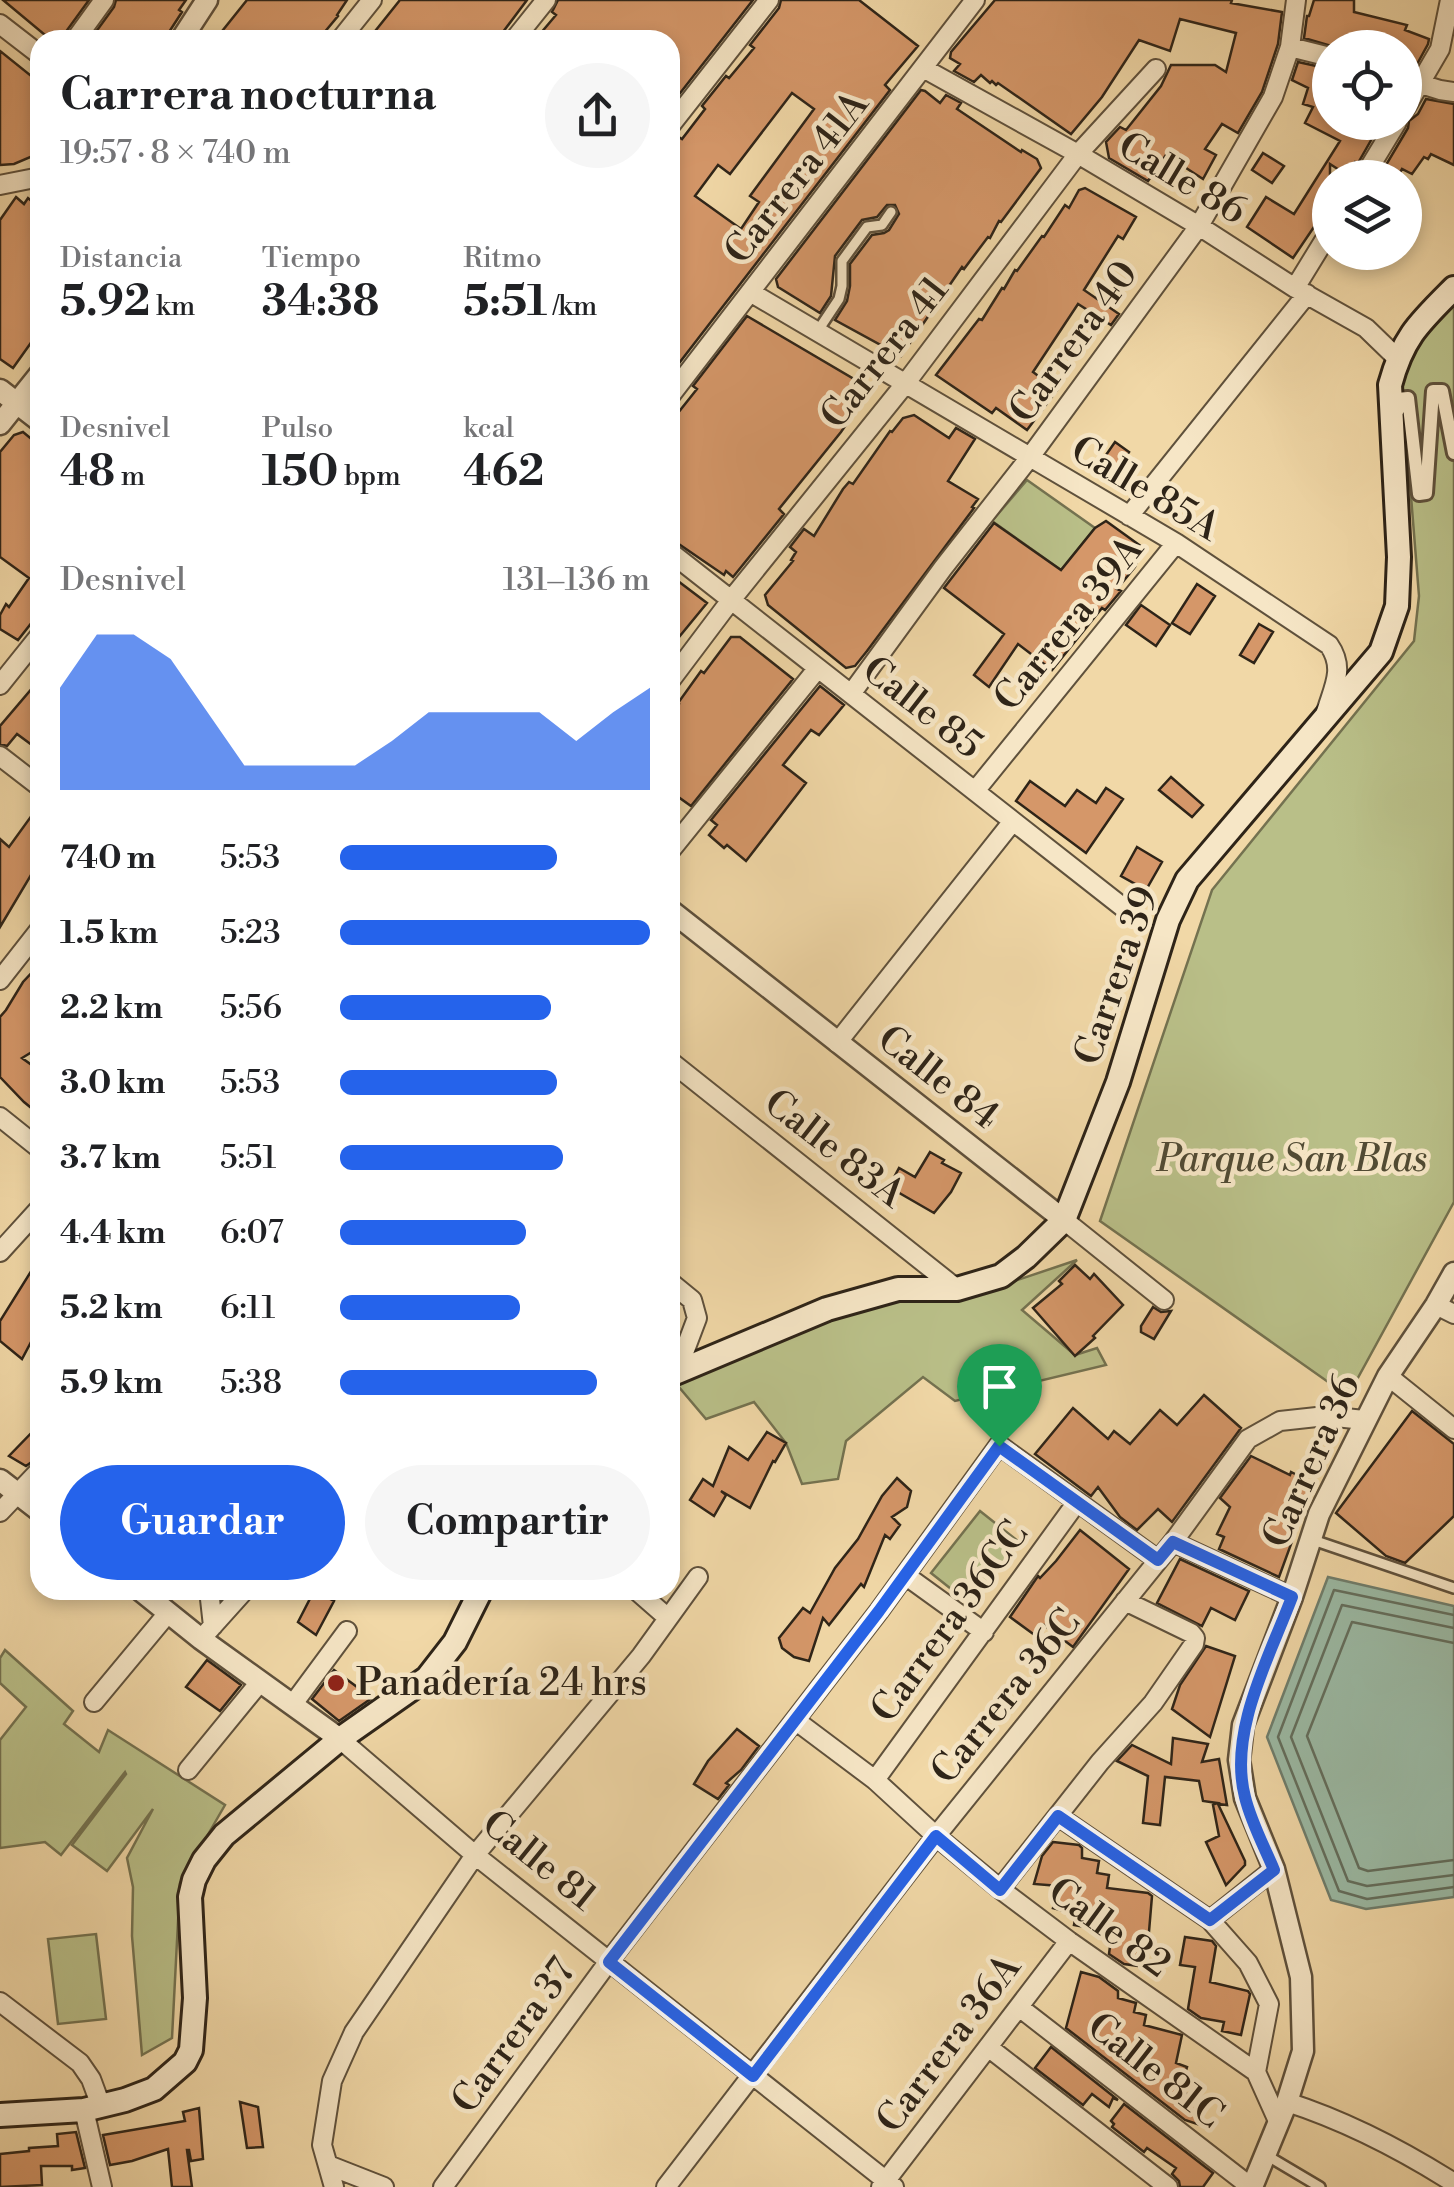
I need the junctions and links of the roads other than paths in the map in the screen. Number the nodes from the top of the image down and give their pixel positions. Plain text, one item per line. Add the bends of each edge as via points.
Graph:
1 (104, 0) edge
2 (207, 0) edge
3 (372, 0) edge
4 (546, 0) edge
5 (769, 0) edge
6 (975, 0) edge
7 (1296, 0) edge
8 (1450, 0) edge
9 (0, 24) edge
10 (82, 30) edge
11 (188, 30) edge
12 (348, 30) edge
13 (522, 30) edge
14 (1290, 46) junction
15 (30, 47) edge
16 (1312, 52) edge
17 (922, 68) junction
18 (1156, 69) dead end
19 (1422, 71) edge
20 (1422, 84) edge
21 (1454, 92) edge
22 (680, 113) edge
23 (1078, 154) junction
24 (30, 180) edge
25 (0, 185) edge
26 (891, 212) dead end
27 (1199, 226) junction
28 (1312, 268) edge
29 (1454, 288) edge
30 (1301, 291) junction
31 (750, 292) junction
32 (816, 332) junction
33 (1397, 358) junction
34 (30, 381) edge
35 (680, 383) edge
36 (905, 384) junction
37 (8, 396) edge
38 (30, 413) edge
39 (0, 424) edge
40 (1454, 453) edge
41 (1030, 458) junction
42 (1398, 499) junction
43 (1129, 516) junction
44 (1176, 543) junction
45 (680, 560) edge
46 (732, 600) junction
47 (30, 648) edge
48 (680, 668) edge
49 (818, 668) junction
50 (0, 685) edge
51 (851, 694) junction
52 (1324, 721) junction
53 (0, 756) edge
54 (30, 779) edge
55 (975, 791) junction
56 (1014, 821) junction
57 (680, 839) edge
58 (1134, 916) dead end
59 (680, 918) edge
60 (30, 942) edge
61 (0, 980) edge
62 (836, 1043) junction
63 (680, 1069) edge
64 (0, 1117) edge
65 (30, 1141) edge
66 (30, 1219) edge
67 (1064, 1220) junction
68 (0, 1252) edge
69 (1454, 1273) edge
70 (957, 1289) junction
71 (680, 1290) edge
72 (1164, 1300) dead end
73 (1445, 1310) edge
74 (680, 1359) edge
75 (680, 1370) edge
76 (1388, 1376) junction
77 (1416, 1398) junction
78 (1454, 1412) edge
79 (1364, 1420) junction
80 (1454, 1428) edge
81 (0, 1480) edge
82 (30, 1480) edge
83 (17, 1493) junction
84 (1077, 1502) junction
85 (30, 1503) edge
86 (0, 1512) edge
87 (1311, 1539) junction
88 (1173, 1542) junction
89 (1158, 1560) junction
90 (906, 1574) junction
91 (698, 1577) dead end
92 (1454, 1588) edge
93 (1292, 1597) junction
94 (152, 1600) edge
95 (209, 1600) edge
96 (236, 1600) edge
97 (476, 1600) edge
98 (647, 1600) edge
99 (1125, 1601) junction
100 (168, 1613) junction
101 (668, 1618) junction
102 (346, 1631) dead end
103 (207, 1632) junction
104 (984, 1632) junction
105 (260, 1682) junction
106 (94, 1702) dead end
107 (293, 1704) junction
108 (796, 1720) junction
109 (340, 1739) junction
110 (188, 1770) dead end
111 (875, 1780) junction
112 (1058, 1816) junction
113 (936, 1836) junction
114 (475, 1855) junction
115 (1274, 1870) junction
116 (1000, 1890) junction
117 (1210, 1920) junction
118 (1069, 1941) junction
119 (609, 1962) junction
120 (0, 2002) edge
121 (1019, 2006) junction
122 (988, 2047) junction
123 (1256, 2072) junction
124 (753, 2076) junction
125 (92, 2108) junction
126 (1282, 2112) junction
127 (0, 2114) edge
128 (1266, 2155) junction
129 (328, 2165) junction
130 (1449, 2177) edge
131 (887, 2185) edge
132 (102, 2187) edge
133 (334, 2187) edge
134 (384, 2187) edge
135 (443, 2187) edge
136 (666, 2187) edge
137 (1168, 2187) edge
138 (1252, 2187) edge
139 (1320, 2187) edge

1 - 10 street
2 - 11 street
3 - 12 street
4 - 13 street
5 - 22 street
6 - 17 street, Carrera 41A
7 - 14 street, Carrera 40
8 - 19 street via 1440,49
9 - 15 street
14 - 16 street
14 - 27 street, Carrera 40 via 1273,97
17 - 23 street, Calle 86
17 - 31 street, Carrera 41A
18 - 23 street, Carrera 41
20 - 21 street
23 - 27 street, Calle 86
23 - 36 street, Carrera 41
24 - 25 street
26 - 32 lane via 850,249 842,262 839,299
27 - 30 street, Calle 86
27 - 41 street, Carrera 40
28 - 30 street, Carrera 39A
29 - 33 main road, Carrera 39 via 1416,326
30 - 33 street, Calle 86 via 1366,328
30 - 43 street, Carrera 39A
31 - 32 street, Calle 85A
31 - 35 street, Carrera 41A
32 - 36 street, Calle 85A
33 - 42 main road, Carrera 39 via 1390,386
34 - 37 street
36 - 41 street, Calle 85A
36 - 46 street, Carrera 41
37 - 38 street
37 - 39 street
40 - 42 street via 1442,391 1433,391 1426,493 1418,494 1408,398 1397,399 1407,497
41 - 43 street, Calle 85A
41 - 51 street, Carrera 40
42 - 52 main road, Carrera 39 via 1396,606 1381,652
43 - 44 street, Calle 85A
44 - 52 street, Calle 85A via 1338,657
44 - 55 street, Carrera 39A
45 - 46 street, Calle 85
46 - 48 street, Carrera 41
46 - 49 street, Calle 85
47 - 50 street
49 - 51 street, Calle 85
49 - 57 street
51 - 55 street, Calle 85
52 - 67 main road, Carrera 39 via 1187,880
53 - 54 street
55 - 56 street, Calle 85
56 - 58 street, Calle 85
56 - 62 street
59 - 62 street, Calle 84
60 - 61 street
62 - 67 street, Calle 84
63 - 70 street, Calle 83A
64 - 65 street
66 - 68 street
67 - 70 main road, Carrera 39 via 1001,1276
67 - 72 street, Calle 84
69 - 73 street, Carrera 36
70 - 75 main road, Carrera 39 via 898,1289 827,1309
71 - 74 street via 692,1300 697,1318
73 - 76 street, Carrera 36
76 - 77 street
76 - 79 street, Carrera 36
77 - 78 street
77 - 80 street
79 - 87 street, Carrera 36
79 - 88 street, Carrera 36C via 1280,1421 1248,1440
81 - 83 street
82 - 83 street
83 - 85 street
83 - 86 street
84 - 89 street
84 - 90 street, Carrera 37 via 999,1446
84 - 104 street, Carrera 36CC
87 - 92 lane
87 - 93 street, Carrera 36
88 - 89 street, Carrera 36C
88 - 93 street
89 - 99 street, Carrera 36C
90 - 104 street
90 - 108 street, Carrera 37
91 - 101 street
93 - 115 street, Carrera 36 via 1243,1725 1240,1760 1245,1798
94 - 100 street, Calle 81
95 - 103 street
96 - 103 street
97 - 109 main road via 428,1678
98 - 101 street
99 - 112 street via 1191,1633 1194,1644
99 - 113 street, Carrera 36C
100 - 103 street, Calle 81
100 - 106 street
101 - 114 street
102 - 107 street
103 - 105 street, Calle 81
104 - 111 street, Carrera 36CC
105 - 107 street, Calle 81
105 - 110 street
107 - 109 street, Calle 81
108 - 111 street, Calle 82
108 - 119 street, Carrera 37
109 - 114 street, Calle 81
109 - 125 main road via 224,1835 194,1880 196,1998 185,2062 154,2089
111 - 113 street, Calle 82
112 - 116 street
112 - 117 street
113 - 116 street, Calle 82
113 - 124 street, Carrera 36C
114 - 119 street, Calle 81
114 - 129 street via 354,2032 332,2081 322,2145
115 - 117 street
115 - 126 street, Carrera 36 via 1300,1977 1303,2052
116 - 118 street, Calle 82
117 - 123 street via 1248,1963 1270,2004
118 - 121 street, Carrera 36A
118 - 123 street, Calle 82
119 - 124 street, Calle 81
119 - 135 street, Carrera 37
120 - 125 street via 80,2063 91,2079
121 - 122 street, Carrera 36A
121 - 138 street, Calle 81C
122 - 131 street, Carrera 36A
122 - 137 street
123 - 126 street
124 - 131 street, Calle 81
124 - 136 street, Carrera 36C
125 - 127 main road
125 - 132 street
126 - 128 street, Carrera 36
126 - 130 street via 1315,2111
128 - 138 street, Carrera 36
128 - 139 lane
129 - 133 street
129 - 134 street

